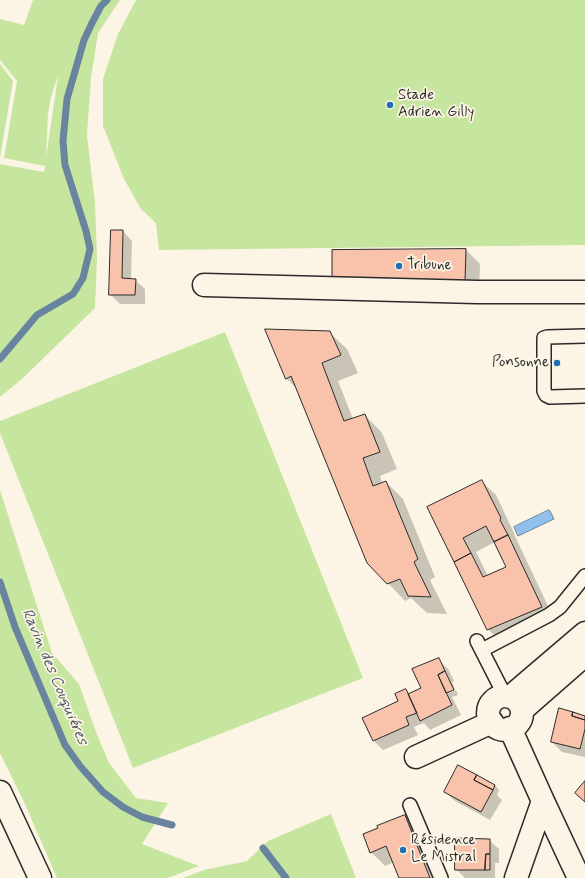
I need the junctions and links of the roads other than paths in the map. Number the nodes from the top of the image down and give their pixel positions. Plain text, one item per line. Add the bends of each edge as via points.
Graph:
1 (204, 285) dead end
2 (585, 292) edge
3 (585, 336) edge
4 (585, 396) edge
5 (585, 576) edge
6 (585, 633) edge
7 (585, 656) edge
8 (512, 701) junction
9 (501, 725) junction
10 (416, 757) dead end
11 (0, 792) edge
12 (543, 801) junction
13 (410, 805) dead end
14 (40, 878) edge
15 (441, 878) edge
16 (516, 878) edge
17 (579, 878) edge

1 - 2 street
3 - 4 lane via 544,338 544,391 550,397
5 - 8 lane via 560,607 549,615 480,645
6 - 8 street
7 - 8 street
8 - 9 street via 522,716 520,721 516,726
8 - 9 street via 500,697 489,707 489,718
9 - 10 street
9 - 12 street
11 - 14 street
12 - 16 street
12 - 17 street
13 - 15 lane

